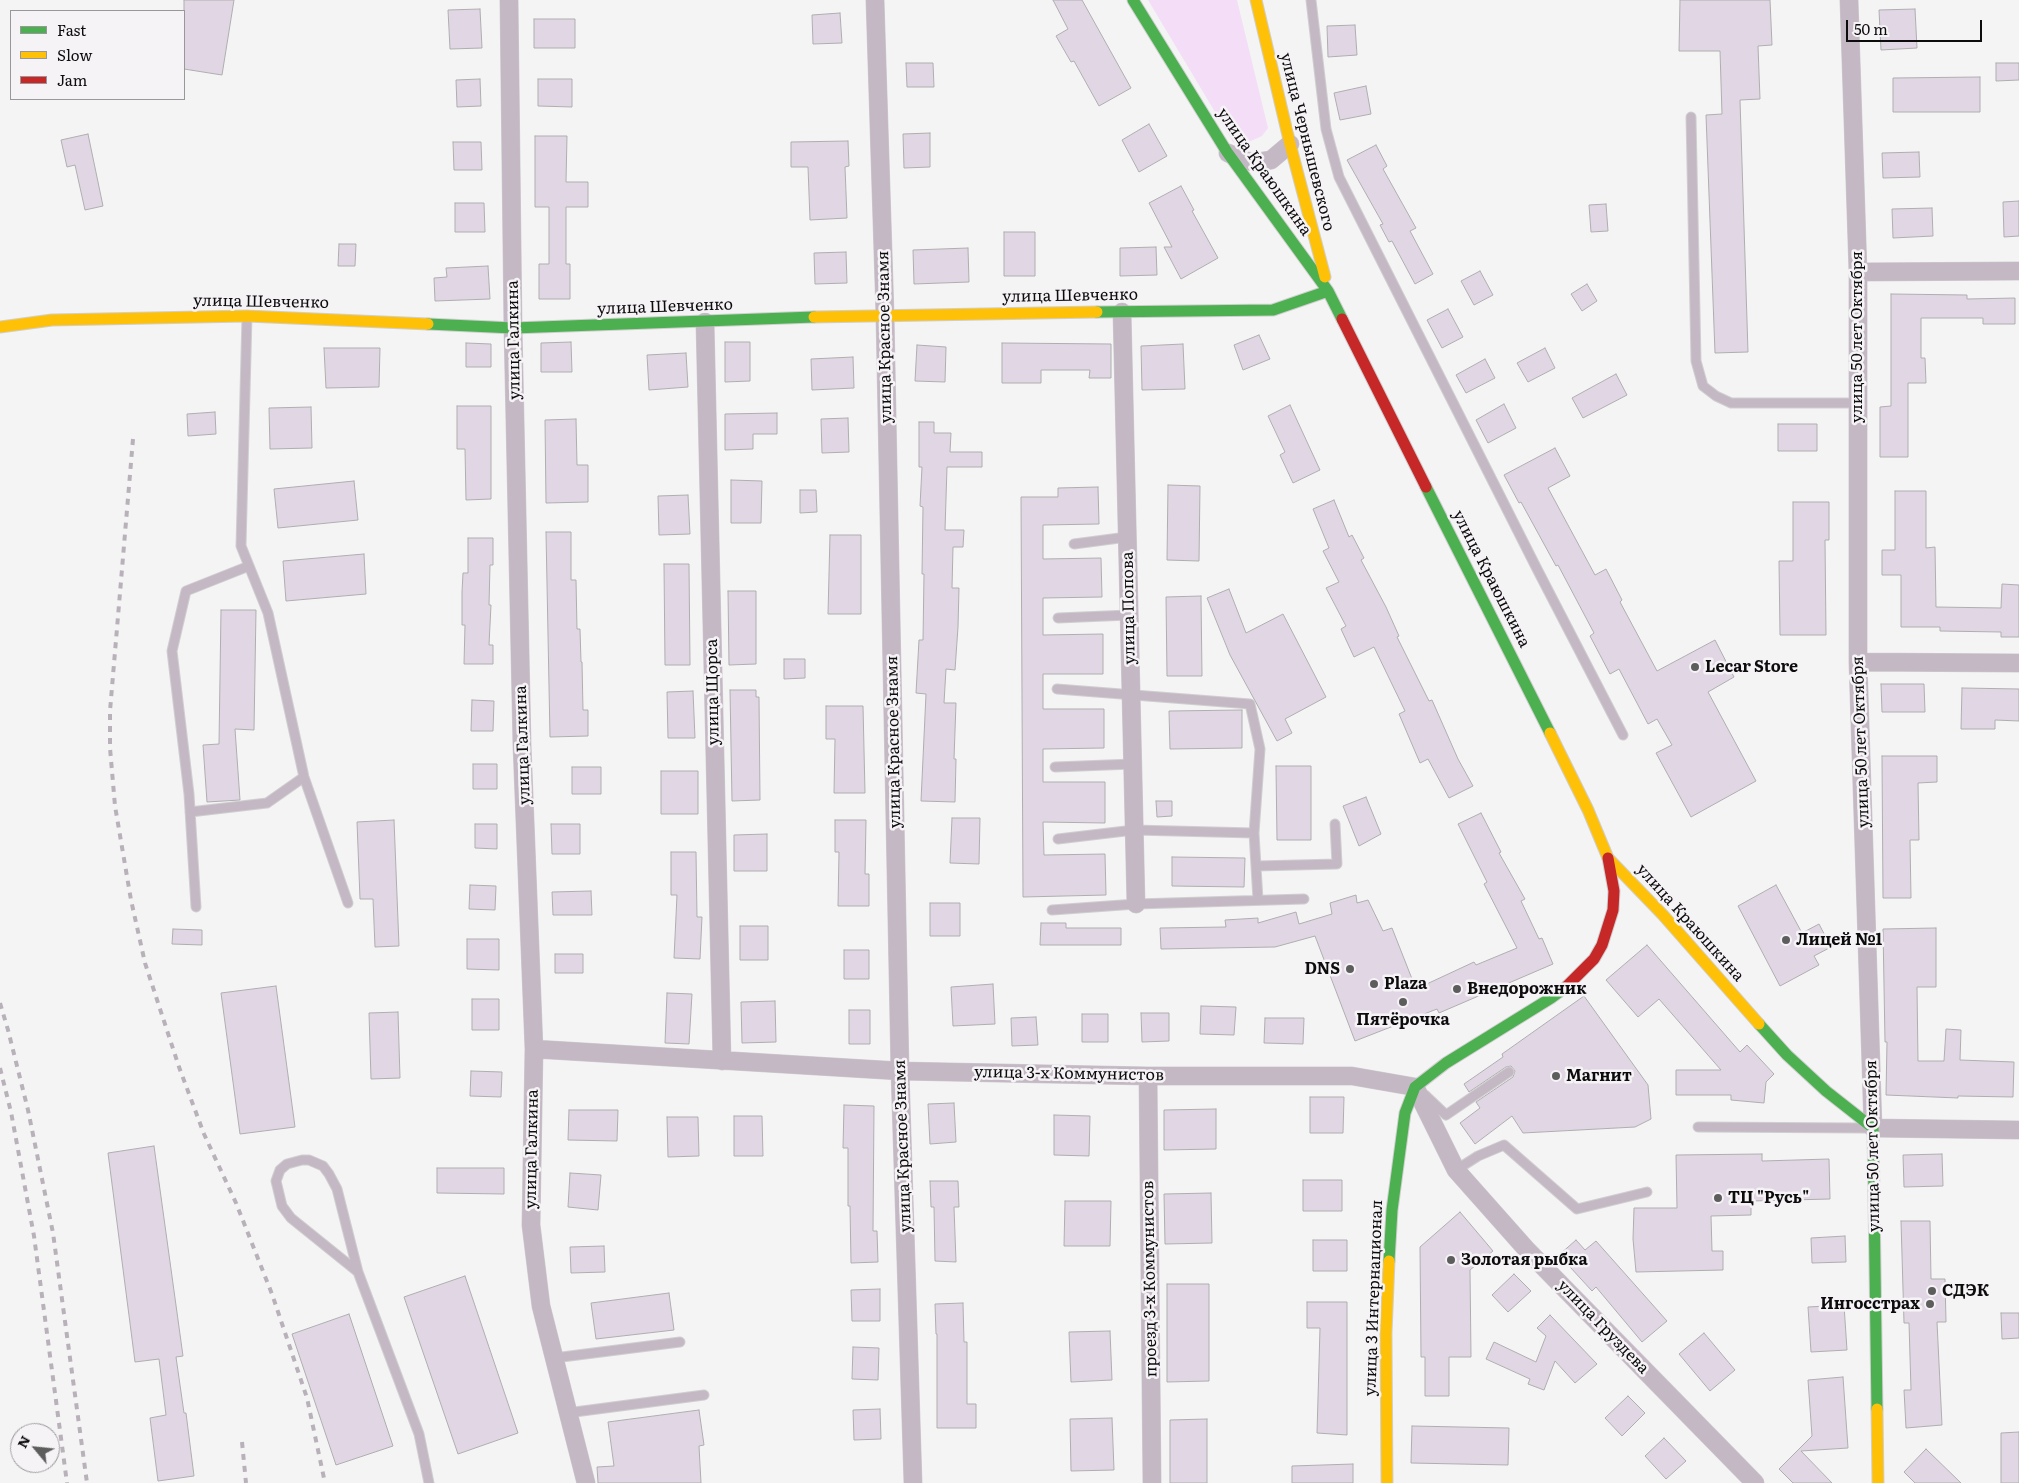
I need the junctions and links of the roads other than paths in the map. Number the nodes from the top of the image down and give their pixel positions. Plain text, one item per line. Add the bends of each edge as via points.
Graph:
1 (509, 0) edge
2 (875, 0) edge
3 (1133, 0) edge
4 (1256, 0) edge
5 (1311, 0) edge
6 (1849, 0) edge
7 (1692, 117) dead end
8 (1290, 144) junction
9 (1227, 152) junction
10 (2019, 271) edge
11 (1858, 272) junction
12 (1328, 291) junction
13 (1122, 312) junction
14 (885, 315) junction
15 (247, 316) junction
16 (705, 322) junction
17 (0, 327) edge
18 (513, 328) junction
19 (1858, 403) junction
20 (1127, 537) junction
21 (1074, 544) dead end
22 (249, 566) junction
23 (1129, 616) junction
24 (1058, 618) dead end
25 (1858, 662) junction
26 (2019, 663) edge
27 (1057, 689) dead end
28 (1131, 694) junction
29 (1623, 735) dead end
30 (1133, 764) junction
31 (1055, 768) dead end
32 (304, 777) junction
33 (190, 812) junction
34 (1335, 824) dead end
35 (1134, 830) junction
36 (1254, 833) junction
37 (1058, 839) dead end
38 (1608, 858) junction
39 (1256, 866) junction
40 (1304, 899) dead end
41 (1258, 900) junction
42 (348, 903) dead end
43 (1136, 904) junction
44 (196, 907) dead end
45 (1052, 910) dead end
46 (534, 1049) junction
47 (722, 1061) junction
48 (900, 1071) junction
49 (1509, 1072) dead end
50 (1148, 1076) junction
51 (1416, 1087) junction
52 (1698, 1127) dead end
53 (1873, 1128) junction
54 (2019, 1130) edge
55 (1456, 1170) junction
56 (1647, 1192) dead end
57 (358, 1272) junction
58 (680, 1342) dead end
59 (554, 1358) junction
60 (704, 1395) dead end
61 (567, 1413) junction
62 (430, 1483) edge
63 (586, 1483) edge
64 (913, 1483) edge
65 (1152, 1483) edge
66 (1387, 1483) edge
67 (1756, 1483) edge
68 (1878, 1483) edge

1 - 18 street, улица Галкина
2 - 14 street, улица Красное Знамя
3 - 9 street, улица Краюшкина
4 - 8 street, улица Чернышевского
5 - 29 lane via 1326,129 1339,177
6 - 11 street, улица 50 лет Октября
7 - 19 lane via 1696,361 1703,386 1731,402
8 - 9 street via 1271,160 1257,162 1246,161
8 - 12 street, улица Чернышевского
9 - 12 street, улица Краюшкина
10 - 11 street
11 - 19 street, улица 50 лет Октября
12 - 13 street, улица Шевченко via 1273,310
12 - 38 street, улица Краюшкина via 1588,810
13 - 14 street, улица Шевченко
13 - 20 street, улица Попова
14 - 16 street, улица Шевченко
14 - 48 street, улица Красное Знамя
15 - 17 street, улица Шевченко via 52,320
15 - 18 street, улица Шевченко
15 - 22 lane via 241,546
16 - 18 street, улица Шевченко
16 - 47 street, улица Щорса
18 - 46 street, улица Галкина via 522,746
19 - 25 street, улица 50 лет Октября
20 - 21 lane
20 - 23 street, улица Попова
22 - 32 lane via 268,613
22 - 33 lane via 186,591 172,651
23 - 24 lane
23 - 28 street, улица Попова
25 - 26 street
25 - 53 street, улица 50 лет Октября
27 - 28 lane
28 - 30 street, улица Попова
28 - 36 lane via 1250,704 1260,749
30 - 31 lane
30 - 35 street, улица Попова
32 - 33 lane via 267,803
32 - 42 lane
33 - 44 lane
34 - 39 lane via 1337,864
35 - 36 lane
35 - 37 lane
35 - 43 street, улица Попова
36 - 39 lane
38 - 51 street via 1614,910 1602,945 1590,964 1551,998 1446,1063
38 - 53 street, улица Краюшкина via 1788,1055 1826,1091
39 - 41 lane
40 - 41 lane
41 - 43 lane
43 - 45 lane
46 - 47 street, улица 3-х Коммунистов
46 - 59 street, улица Галкина via 531,1225 541,1306
47 - 48 street, улица 3-х Коммунистов
48 - 50 street, улица 3-х Коммунистов
48 - 64 street, улица Красное Знамя
49 - 51 lane via 1446,1115
50 - 51 street, улица 3-х Коммунистов via 1352,1076
50 - 65 street, проезд 3-х Коммунистов
51 - 55 street, улица Груздева
51 - 66 street, улица 3 Интернационал via 1405,1114 1389,1239
52 - 53 lane
53 - 54 street
53 - 68 street, улица 50 лет Октября
55 - 56 lane via 1504,1145 1577,1209
55 - 67 street, улица Груздева via 1527,1250
57 - 57 lane via 337,1189 329,1174 323,1166 309,1160 294,1160 287,1164 280,1170 276,1181 282,1206 300,1225
57 - 62 lane via 418,1434
58 - 59 lane
59 - 61 street, улица Галкина
60 - 61 lane
61 - 63 street, улица Галкина

